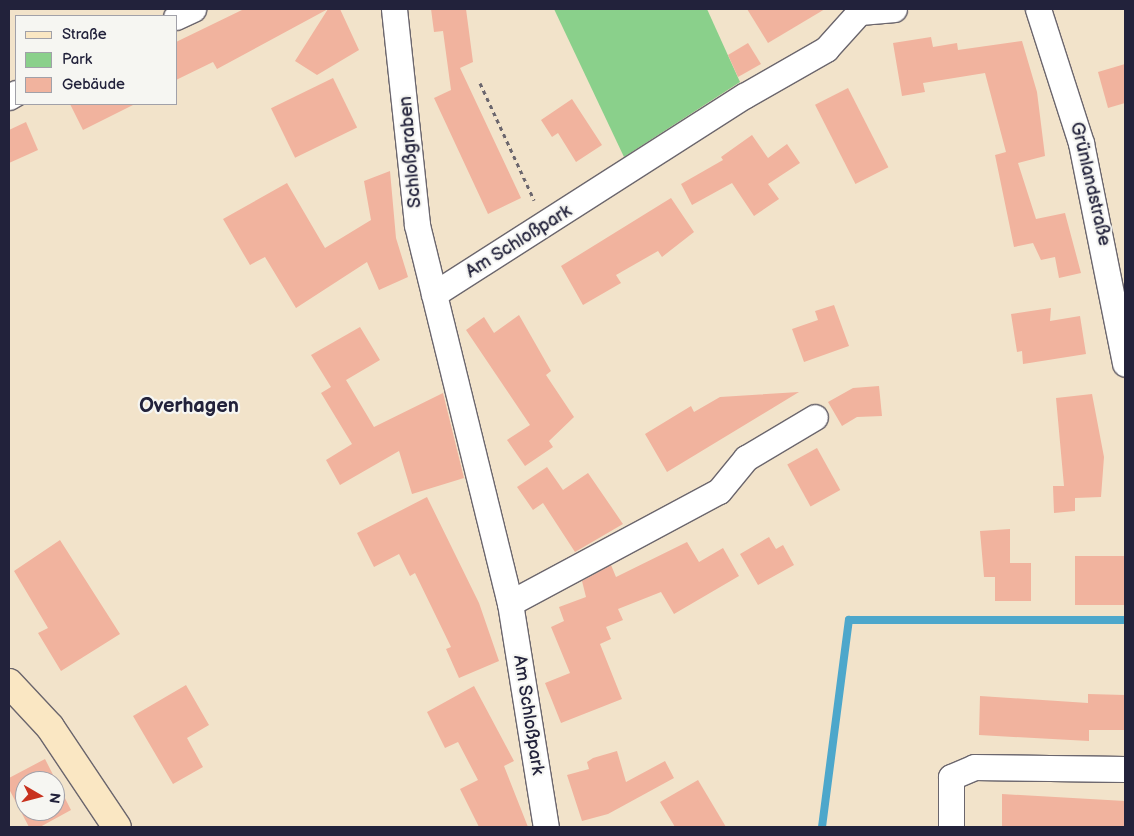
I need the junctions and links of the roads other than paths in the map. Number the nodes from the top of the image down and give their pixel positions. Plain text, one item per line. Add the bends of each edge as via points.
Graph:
1 (193, 9) edge
2 (394, 9) edge
3 (894, 9) edge
4 (1038, 9) edge
5 (862, 10) edge
6 (178, 16) edge
7 (434, 294) junction
8 (1125, 364) edge
9 (815, 417) dead end
10 (510, 603) junction
11 (9, 682) edge
12 (1125, 769) edge
13 (117, 827) edge
14 (546, 827) edge
15 (951, 827) edge

1 - 6 street
2 - 7 street, Schloßgraben via 417,225
3 - 5 street
4 - 8 street, Grünlandstraße via 1081,143
5 - 7 street, Am Schloßpark via 826,49 744,96
7 - 10 street, Am Schloßpark
9 - 10 street via 746,458 718,491
10 - 14 street, Am Schloßpark
11 - 13 main road via 50,727
12 - 15 street via 974,767 951,777

